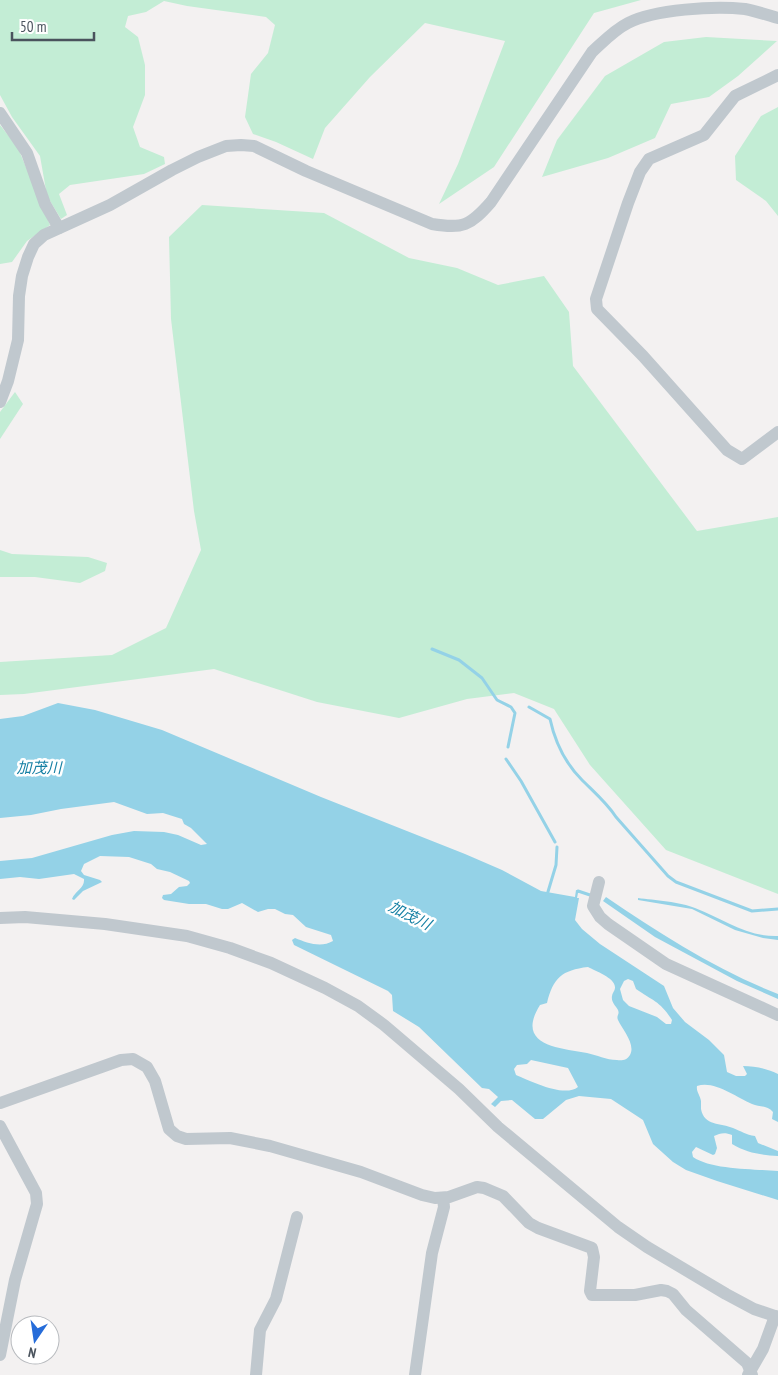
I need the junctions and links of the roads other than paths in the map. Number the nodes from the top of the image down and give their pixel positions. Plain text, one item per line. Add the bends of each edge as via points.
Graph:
1 (778, 18) edge
2 (778, 75) edge
3 (0, 113) edge
4 (59, 228) junction
5 (0, 402) edge
6 (778, 432) edge
7 (599, 882) dead end
8 (0, 918) edge
9 (778, 1015) edge
10 (0, 1102) edge
11 (0, 1126) edge
12 (443, 1198) junction
13 (297, 1217) dead end
14 (777, 1316) edge
15 (0, 1355) edge
16 (750, 1374) edge
17 (256, 1375) edge
18 (416, 1375) edge

1 - 4 street via 744,9 706,9 652,15 628,23 592,52 491,202 468,224 451,227 432,224 254,146 241,145 226,146 198,157 110,205
2 - 6 street via 735,96 704,135 650,159 640,172 628,203 596,299 597,309 727,450 742,459
3 - 4 street via 27,153 45,204
4 - 5 street via 34,244 28,257 19,296 18,340
7 - 9 street via 593,906 608,924 666,964
8 - 14 street via 105,924 188,936 271,963 325,988 358,1006 391,1031 618,1227 647,1248 726,1294 754,1309
10 - 12 street via 133,1059 147,1067 155,1081 169,1129 177,1136 186,1139 230,1138 270,1146 361,1172 422,1195
11 - 15 street via 36,1193 38,1204 15,1280
12 - 16 street via 478,1187 503,1196 529,1223 592,1248 592,1296 667,1291 747,1363
12 - 18 street via 444,1207 432,1253
13 - 17 street via 276,1299 260,1330
14 - 16 street

